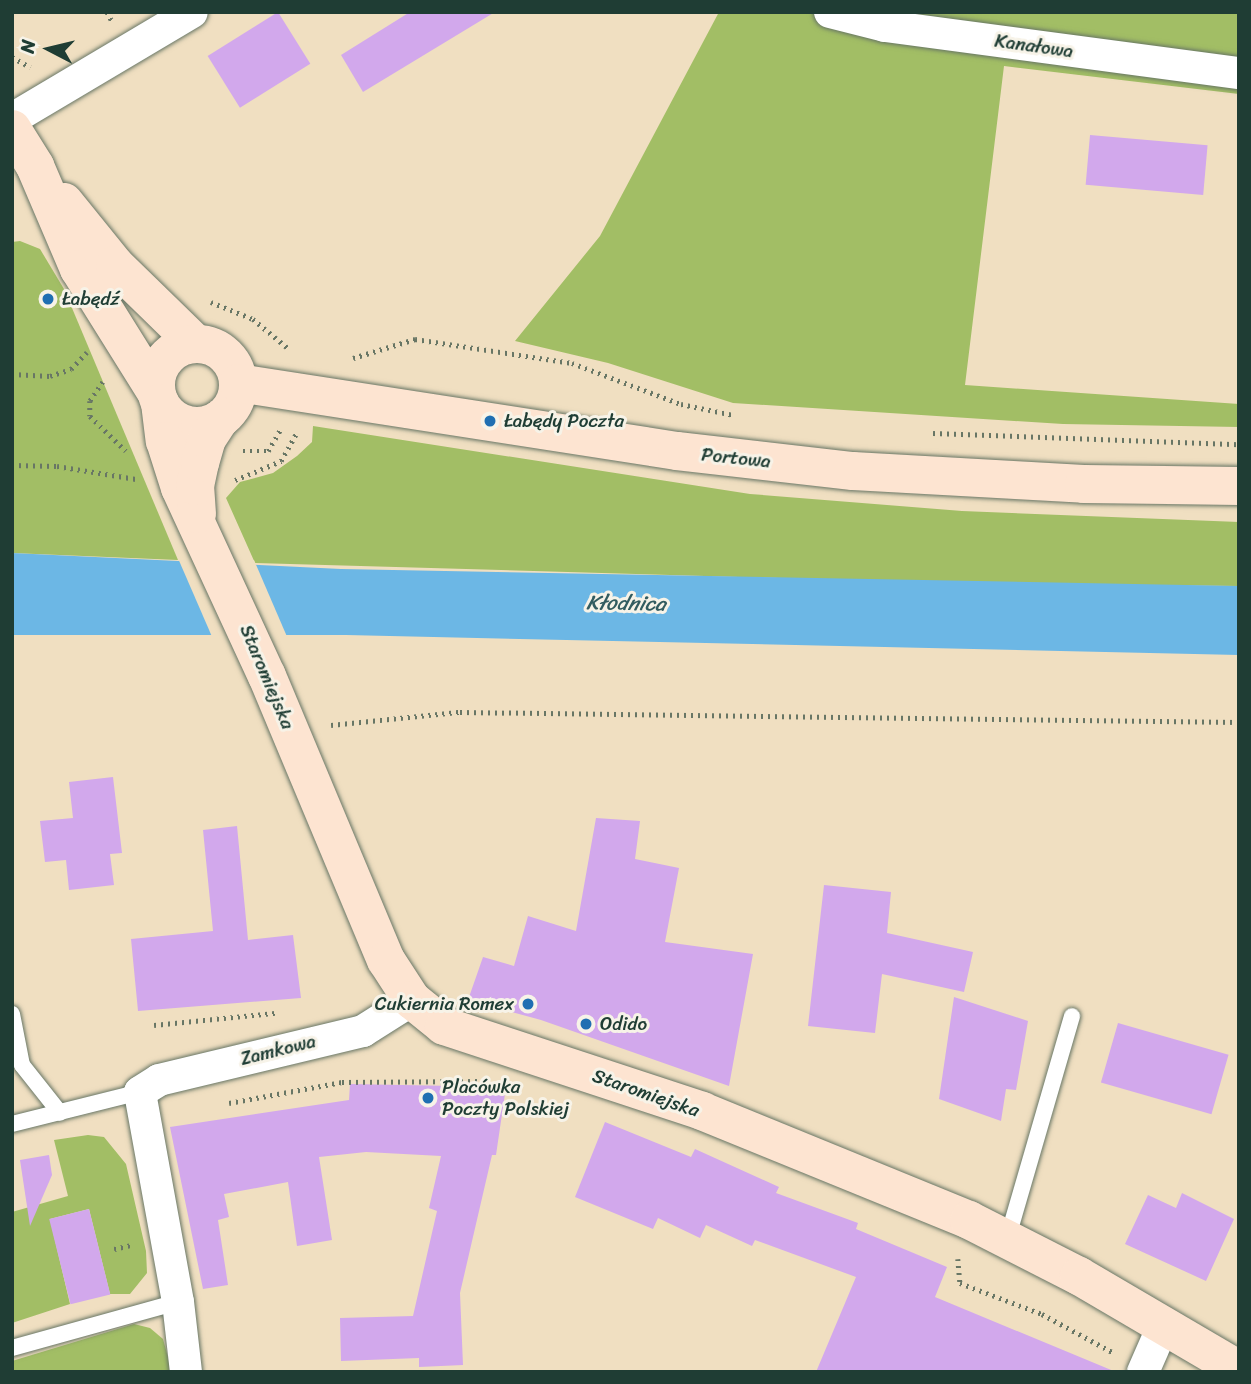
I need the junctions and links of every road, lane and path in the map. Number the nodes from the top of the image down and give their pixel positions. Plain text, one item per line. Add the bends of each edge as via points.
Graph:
1 (192, 12) edge
2 (830, 12) edge
3 (1239, 73) edge
4 (12, 119) edge
5 (12, 129) edge
6 (35, 166) junction
7 (198, 299) dead end
8 (196, 344) junction
9 (94, 345) dead end
10 (297, 351) dead end
11 (345, 358) dead end
12 (12, 374) edge
13 (238, 383) junction
14 (158, 397) junction
15 (737, 416) dead end
16 (281, 419) dead end
17 (298, 428) dead end
18 (227, 431) junction
19 (922, 433) dead end
20 (1239, 444) edge
21 (12, 465) edge
22 (151, 481) dead end
23 (224, 486) dead end
24 (1239, 486) edge
25 (198, 519) junction
26 (1239, 722) edge
27 (325, 725) dead end
28 (412, 1000) junction
29 (284, 1012) dead end
30 (12, 1014) edge
31 (1072, 1016) dead end
32 (154, 1025) dead end
33 (484, 1082) dead end
34 (140, 1092) junction
35 (215, 1105) dead end
36 (60, 1113) junction
37 (12, 1124) edge
38 (1007, 1240) junction
39 (957, 1250) dead end
40 (178, 1302) junction
41 (1164, 1324) junction
42 (12, 1348) edge
43 (1134, 1365) edge
44 (1239, 1370) edge
45 (186, 1372) edge

1 - 4 street
2 - 3 street, Kanałowa via 885,26
5 - 6 street, Staromiejska
6 - 8 street, Staromiejska via 115,265
6 - 14 street, Staromiejska via 79,269
7 - 10 path via 253,319 287,349
8 - 13 street via 224,355
8 - 14 street via 165,359 156,378
9 - 12 path via 71,369 50,376
11 - 15 path via 415,340 572,363 681,404
13 - 18 street
13 - 24 street, Portowa via 677,452 839,469 1084,484
14 - 18 street via 167,414 186,424
14 - 25 street, Staromiejska via 172,464
16 - 18 path via 276,443 256,454
17 - 23 path via 281,461
18 - 25 street, Staromiejska via 207,439 195,486
19 - 20 path
21 - 22 path via 57,466
25 - 28 street, Staromiejska via 386,960
26 - 27 path via 460,712
28 - 34 street, Zamkowa via 363,1031 159,1080
28 - 38 street, Staromiejska via 444,1026 702,1111
29 - 32 path
30 - 36 lane via 22,1065
31 - 38 lane
33 - 35 path via 342,1082
34 - 36 lane, Zamkowa
34 - 40 street
36 - 37 lane, Zamkowa
38 - 41 street, Staromiejska
39 - 43 path via 960,1283 1042,1314
40 - 42 lane
40 - 45 street
41 - 43 street
41 - 44 street, Staromiejska

